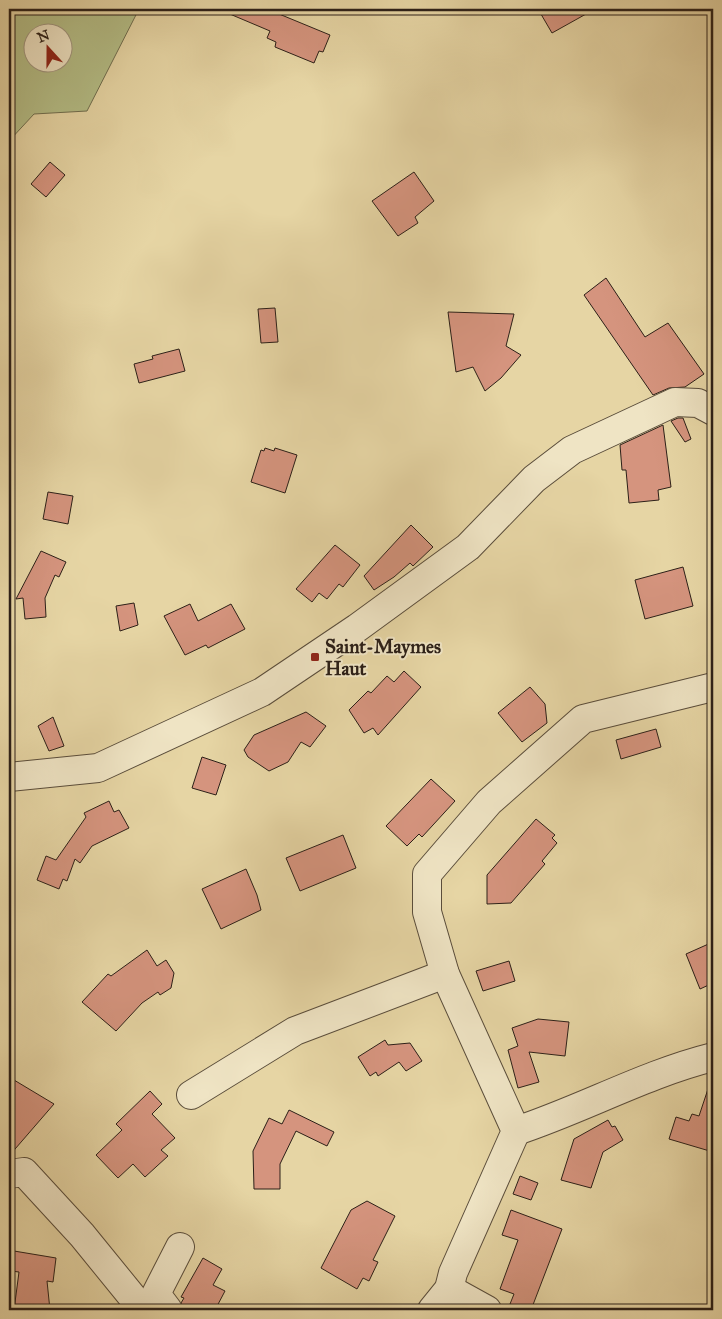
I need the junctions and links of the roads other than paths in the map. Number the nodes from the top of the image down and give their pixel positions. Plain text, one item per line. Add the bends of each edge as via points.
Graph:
1 (713, 411) edge
2 (713, 687) edge
3 (9, 777) edge
4 (445, 974) junction
5 (713, 1057) edge
6 (191, 1095) dead end
7 (516, 1131) junction
8 (9, 1174) edge
9 (180, 1247) dead end
10 (449, 1289) junction
11 (143, 1310) edge
12 (168, 1310) edge
13 (432, 1310) edge
14 (487, 1310) edge

1 - 3 street via 698,403 675,402 572,450 534,480 468,548 262,692 98,768
2 - 4 street via 583,719 489,802 427,874 427,912
4 - 6 street via 295,1031
4 - 7 street
5 - 7 street via 678,1066 553,1119
7 - 10 street via 453,1273
8 - 11 street via 24,1172 47,1195
9 - 12 street via 156,1294
10 - 13 street
10 - 14 street

